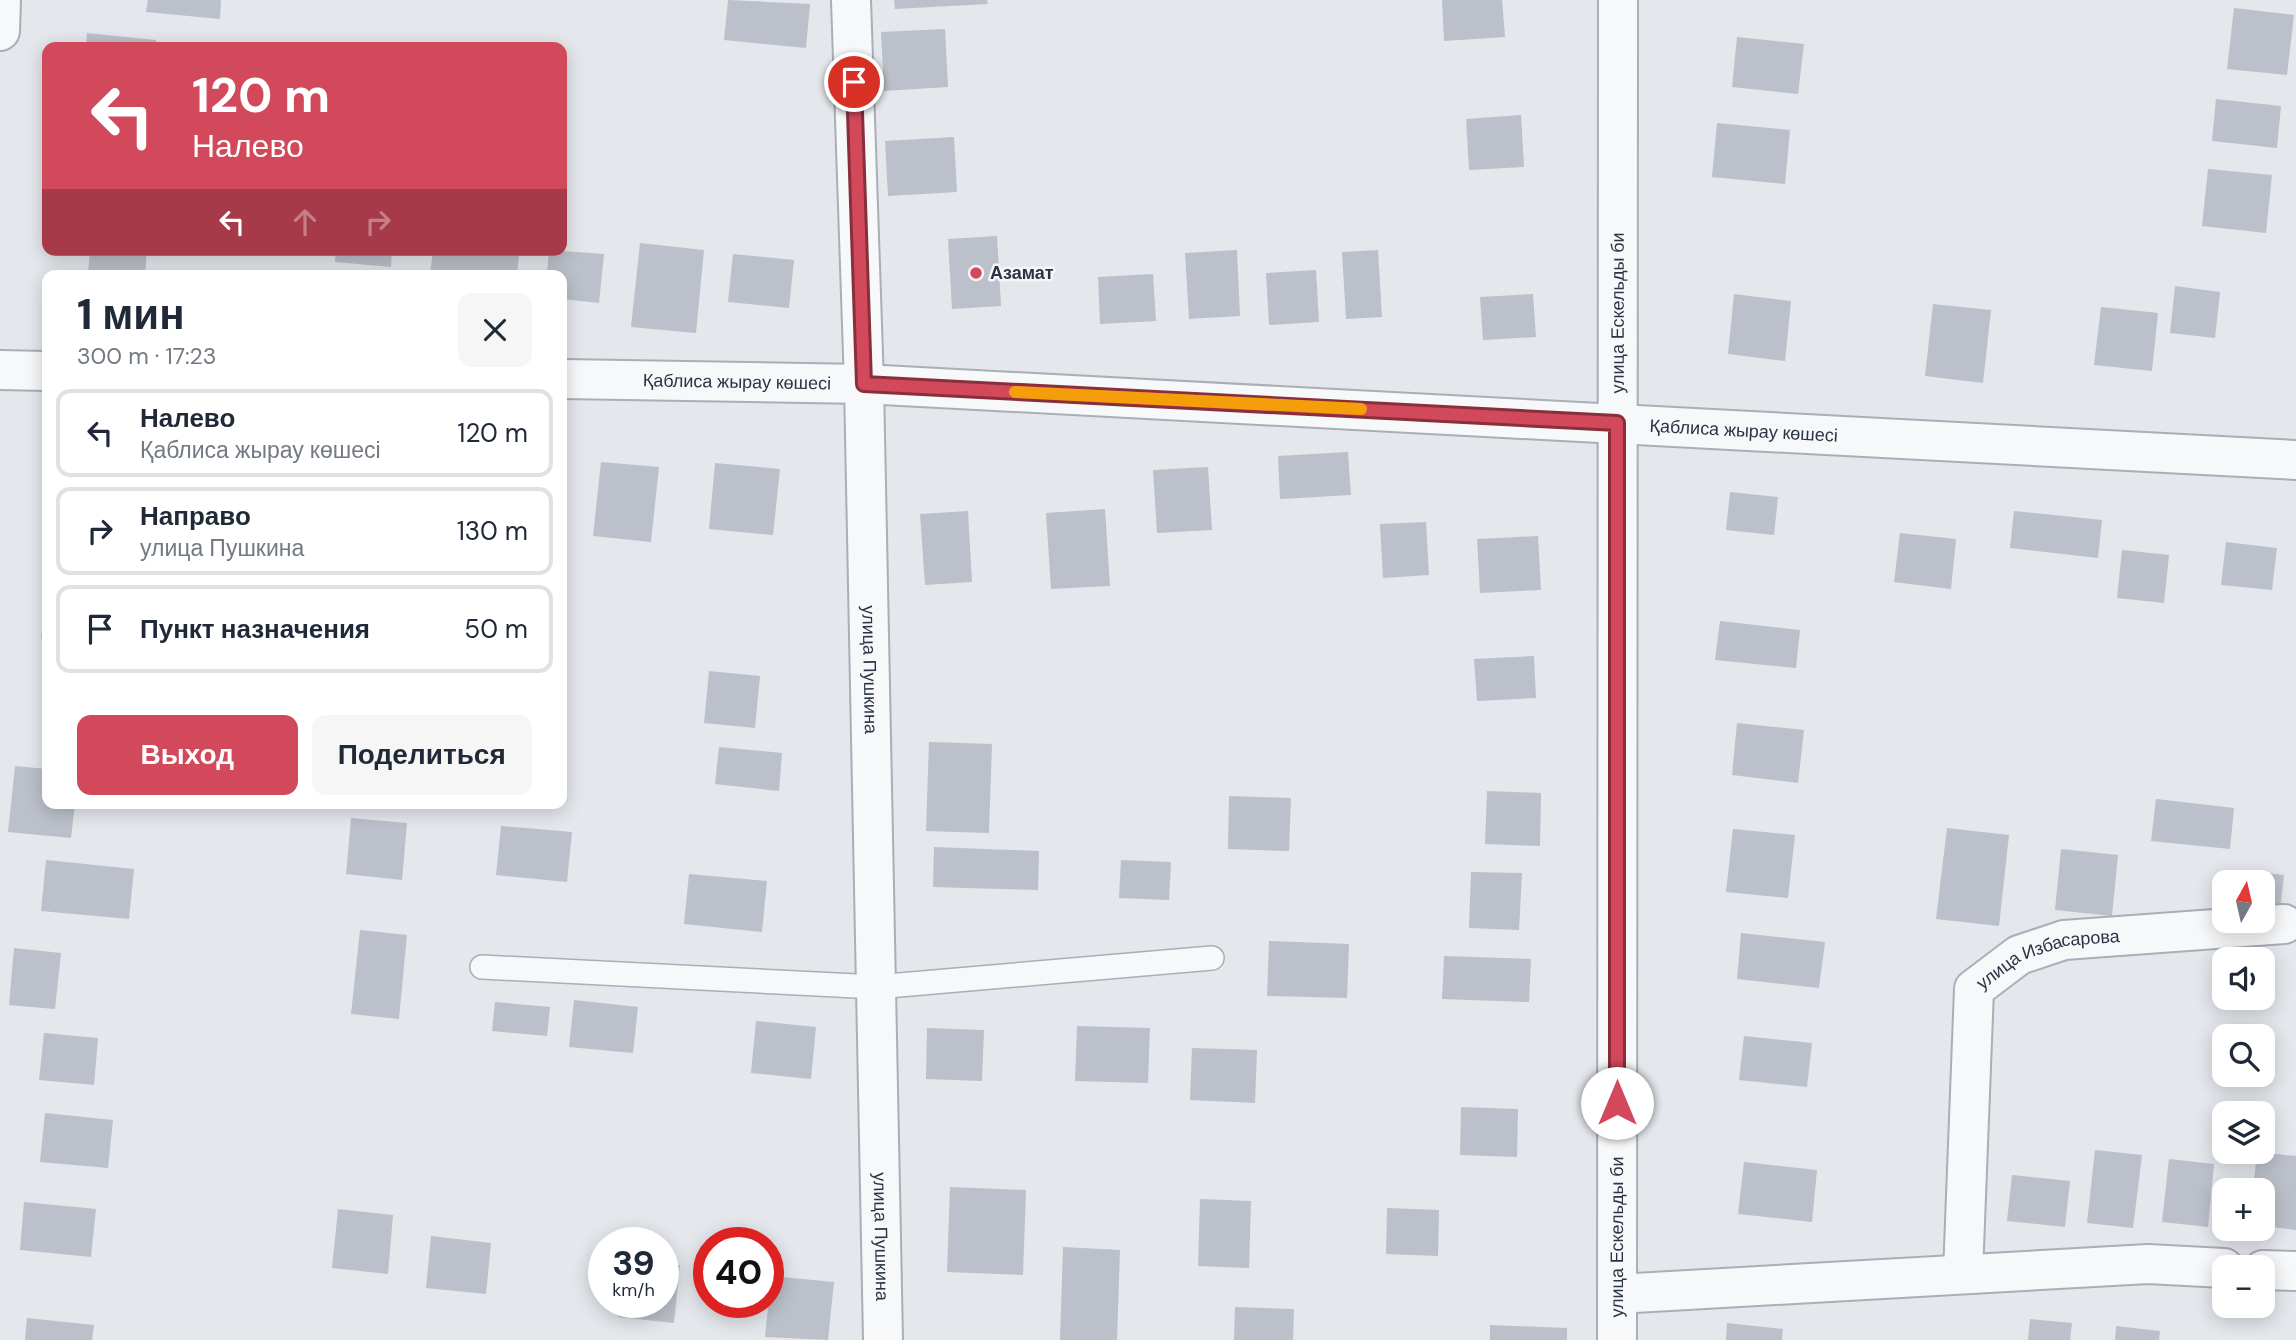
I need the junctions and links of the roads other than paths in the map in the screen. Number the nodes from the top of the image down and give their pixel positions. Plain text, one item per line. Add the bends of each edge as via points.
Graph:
1 (1, 0) edge
2 (851, 0) edge
3 (1618, 0) edge
4 (0, 30) edge
5 (0, 370) edge
6 (42, 371) edge
7 (567, 379) edge
8 (864, 384) junction
9 (1617, 423) junction
10 (2296, 460) edge
11 (2284, 924) dead end
12 (1212, 958) dead end
13 (482, 967) dead end
14 (876, 988) junction
15 (2212, 1267) edge
16 (2275, 1271) edge
17 (2296, 1272) edge
18 (1963, 1275) junction
19 (1617, 1294) junction
20 (883, 1340) edge
21 (1617, 1340) edge

1 - 4 street
2 - 8 street, улица Пушкина
3 - 9 street, улица Ескельды би
5 - 6 street
7 - 8 street, Қаблиса жырау көшесі
8 - 9 street, Қаблиса жырау көшесі
8 - 14 street, улица Пушкина
9 - 10 street, Қаблиса жырау көшесі
9 - 19 street, улица Ескельды би
11 - 18 street, улица Избасарова via 2064,940 2019,955 1974,989
12 - 14 lane
13 - 14 lane
14 - 20 street, улица Пушкина
15 - 18 street via 2148,1264
16 - 17 street
18 - 19 street
19 - 21 street, улица Ескельды би

